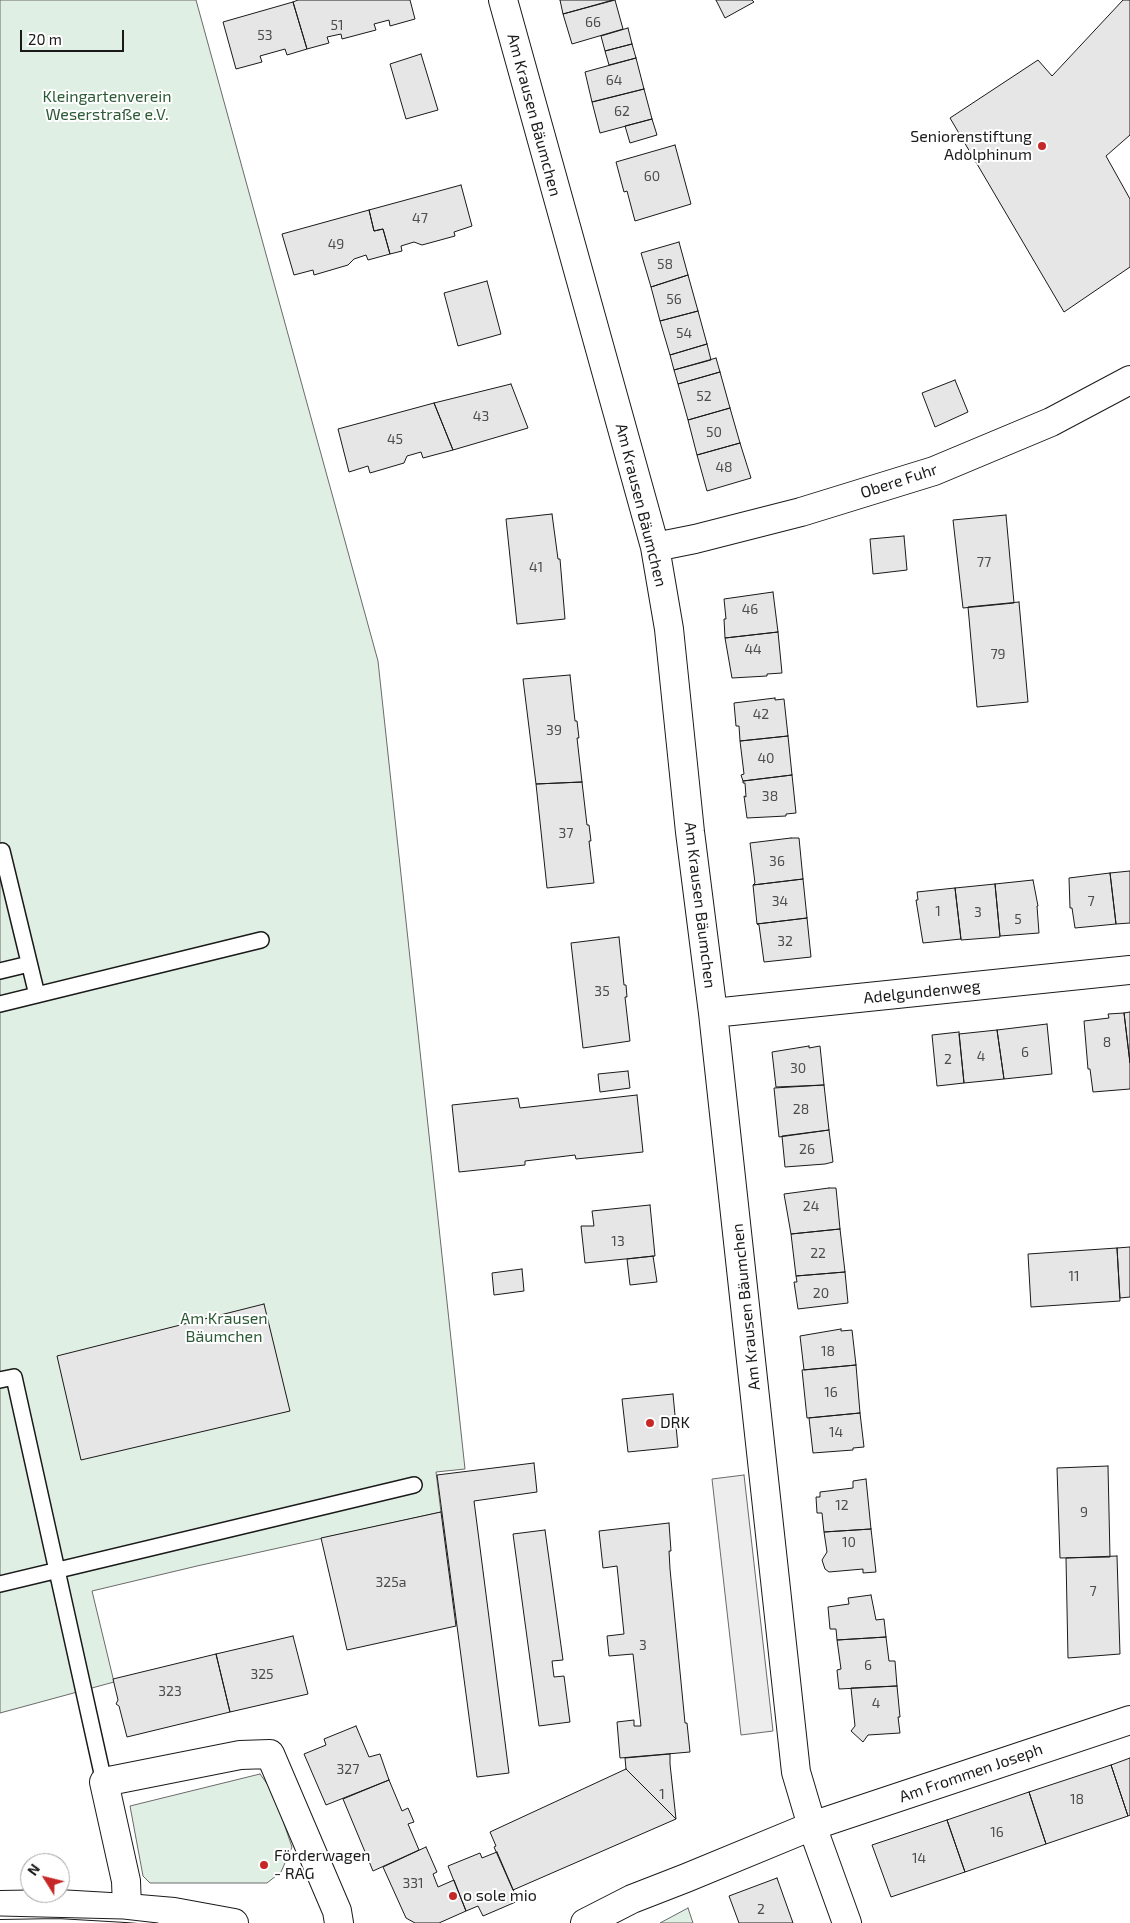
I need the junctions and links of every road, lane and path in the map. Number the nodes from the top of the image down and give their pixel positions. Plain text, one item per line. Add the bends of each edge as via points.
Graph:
1 (503, 0) edge
2 (1130, 380) edge
3 (655, 547) junction
4 (2, 851) dead end
5 (261, 940) dead end
6 (28, 964) junction
7 (1130, 970) edge
8 (0, 971) edge
9 (37, 995) junction
10 (0, 1004) edge
11 (714, 1013) junction
12 (0, 1380) edge
13 (414, 1485) dead end
14 (56, 1569) junction
15 (0, 1584) edge
16 (1130, 1720) edge
17 (104, 1782) junction
18 (812, 1826) junction
19 (0, 1905) edge
20 (127, 1908) junction
21 (234, 1923) edge
22 (340, 1923) edge
23 (585, 1923) edge
24 (847, 1923) edge

1 - 3 street, Am Krausen Bäumchen
2 - 3 street, Obere Fuhr via 1051,422 934,471 802,512
3 - 11 street, Am Krausen Bäumchen via 669,629 690,832
4 - 6 lane
5 - 9 lane
6 - 8 lane
6 - 9 lane
7 - 11 street, Adelgundenweg
9 - 10 lane
11 - 18 street, Am Krausen Bäumchen via 796,1772
12 - 14 lane via 14,1377
13 - 14 lane
14 - 15 lane
14 - 17 lane
16 - 18 street, Am Frommen Joseph
17 - 20 street via 126,1881
17 - 22 street via 240,1755 270,1754
18 - 23 street, Am Frommen Joseph via 632,1898
18 - 24 street
19 - 20 street
20 - 21 street via 174,1912

